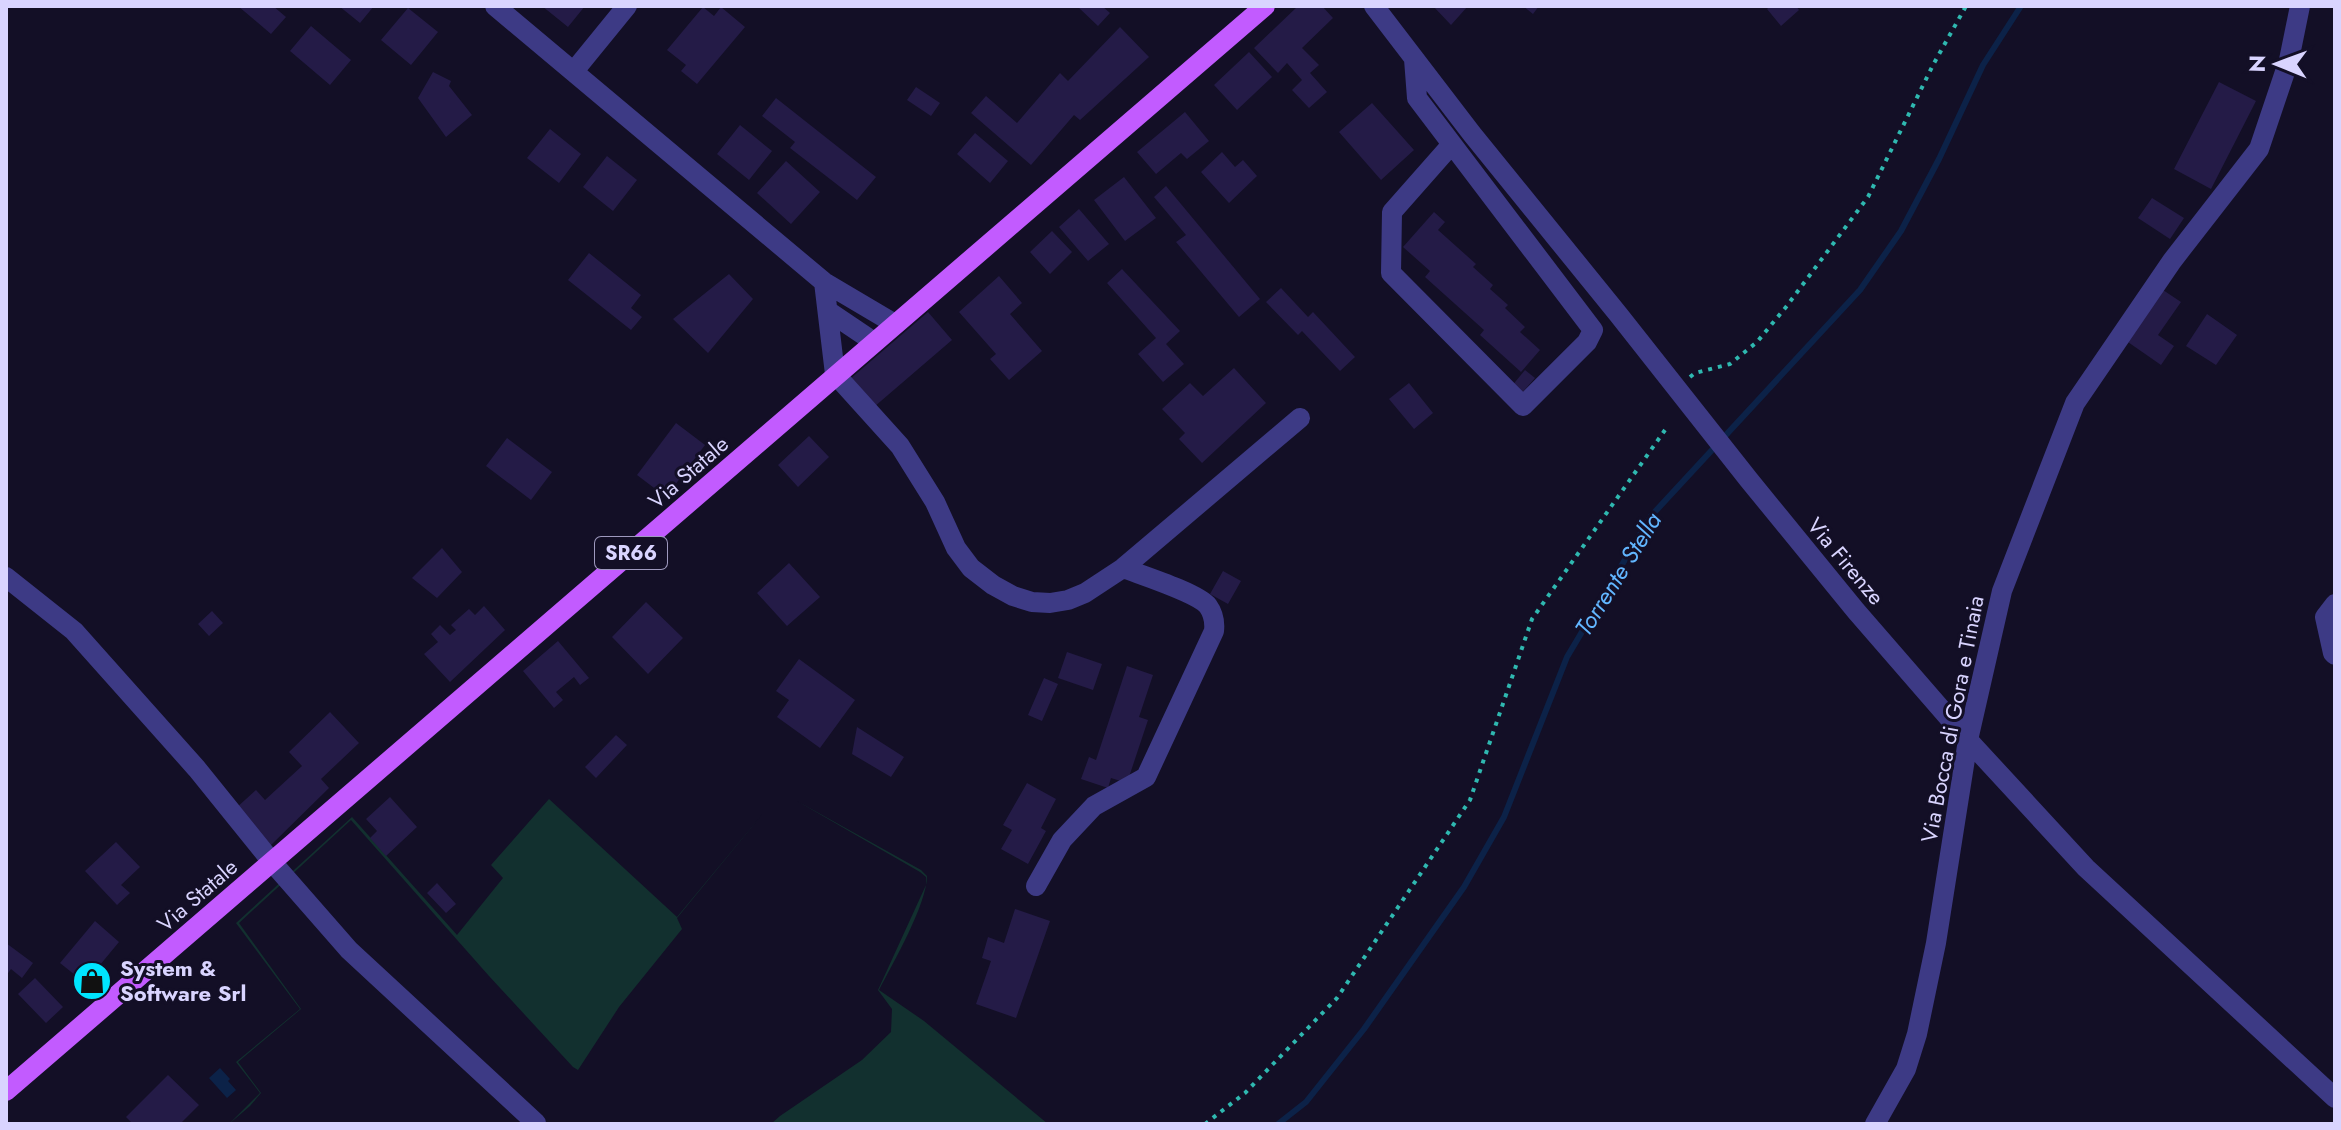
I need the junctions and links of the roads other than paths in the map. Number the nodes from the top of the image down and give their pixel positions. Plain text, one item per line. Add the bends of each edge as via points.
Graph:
1 (495, 6) edge
2 (627, 6) edge
3 (1374, 6) edge
4 (2300, 6) edge
5 (1260, 9) edge
6 (1414, 57) junction
7 (574, 71) junction
8 (1452, 144) junction
9 (824, 282) junction
10 (828, 311) junction
11 (895, 324) junction
12 (874, 342) junction
13 (835, 374) junction
14 (1300, 418) dead end
15 (1123, 568) junction
16 (6, 577) edge
17 (2335, 604) edge
18 (2335, 655) edge
19 (1968, 740) junction
20 (272, 862) junction
21 (1036, 886) dead end
22 (6, 1091) edge
23 (2335, 1098) edge
24 (536, 1123) edge
25 (1875, 1124) edge

1 - 7 street
2 - 7 street
3 - 6 street, Via Firenze
4 - 19 street, Via Bocca di Gora e Tinaia via 2289,60 2259,149 2172,261 2075,403 2002,591
5 - 11 main road, Via Statale / SR66
6 - 8 street via 1417,98
6 - 19 street, Via Firenze via 1749,480
7 - 9 street
8 - 8 street via 1593,330 1523,406 1391,273 1392,212
9 - 10 street
9 - 11 street
10 - 12 street
10 - 13 street
11 - 12 main road, Via Statale / SR66
12 - 13 main road, Via Statale / SR66
13 - 15 street via 900,446 956,548 993,585 1013,596 1050,603 1085,593
13 - 20 main road, Via Statale / SR66
14 - 15 street
15 - 21 street via 1202,601 1213,616 1214,631 1146,777 1094,806 1062,840
16 - 20 street via 74,631
17 - 18 street via 2325,617
19 - 23 street, Via Firenze via 2086,868
19 - 25 street, Via Bocca di Gora e Tinaia via 1917,1034 1906,1069
20 - 22 main road, Via Statale / SR66
20 - 24 street via 349,950

